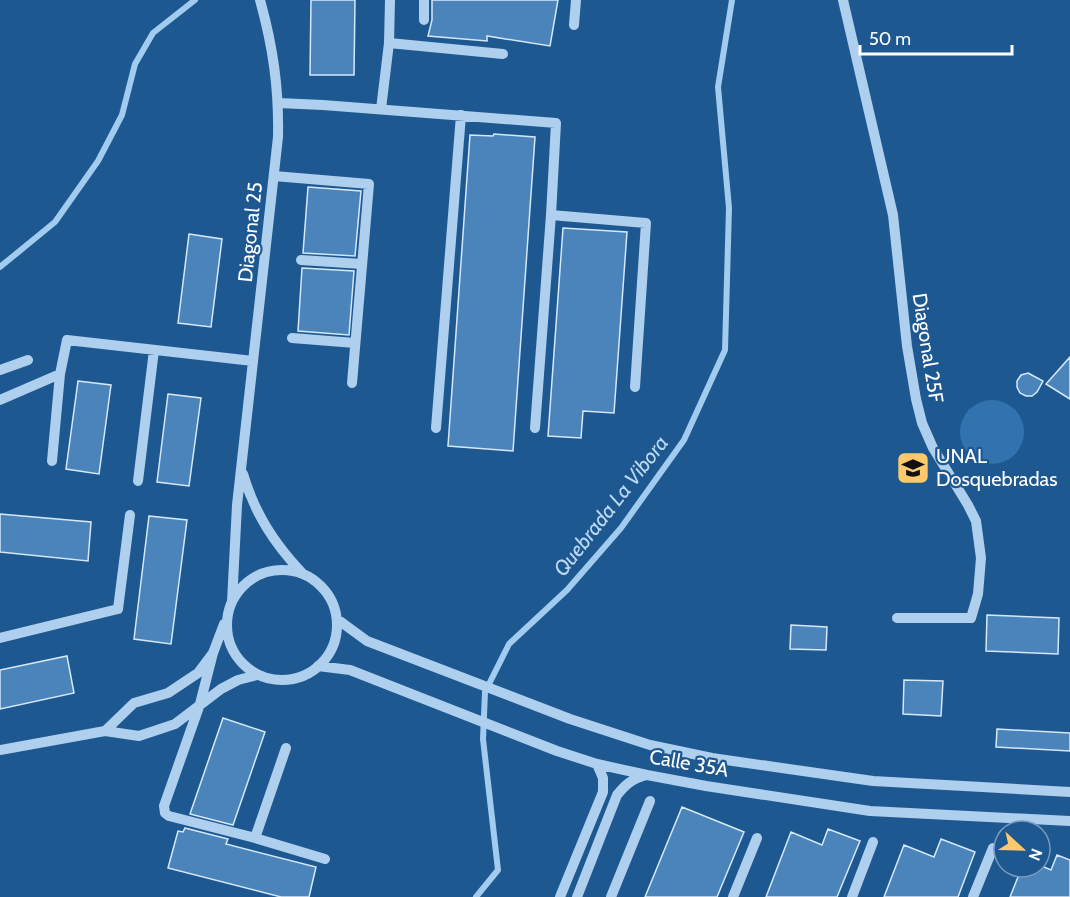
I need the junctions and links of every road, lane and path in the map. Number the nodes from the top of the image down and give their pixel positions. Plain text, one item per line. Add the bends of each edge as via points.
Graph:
1 (260, 0) edge
2 (390, 0) edge
3 (424, 0) edge
4 (576, 0) edge
5 (843, 0) edge
6 (424, 20) dead end
7 (574, 25) dead end
8 (389, 44) junction
9 (503, 54) dead end
10 (278, 103) junction
11 (381, 109) junction
12 (461, 115) junction
13 (274, 176) junction
14 (551, 215) junction
15 (301, 260) dead end
16 (362, 264) junction
17 (292, 338) dead end
18 (356, 343) junction
19 (154, 350) junction
20 (28, 360) dead end
21 (253, 362) junction
22 (0, 370) edge
23 (60, 374) junction
24 (352, 383) dead end
25 (635, 387) dead end
26 (0, 400) edge
27 (436, 428) dead end
28 (535, 428) dead end
29 (52, 461) dead end
30 (242, 469) junction
31 (138, 481) dead end
32 (130, 515) dead end
33 (302, 573) junction
34 (232, 602) junction
35 (227, 618) junction
36 (897, 618) dead end
37 (337, 619) junction
38 (0, 638) edge
39 (213, 653) junction
40 (318, 666) junction
41 (257, 675) junction
42 (200, 704) junction
43 (105, 731) junction
44 (286, 748) dead end
45 (0, 750) edge
46 (597, 764) junction
47 (646, 775) junction
48 (1070, 792) edge
49 (650, 801) dead end
50 (1070, 821) edge
51 (255, 838) junction
52 (757, 838) dead end
53 (873, 842) dead end
54 (992, 850) edge
55 (325, 859) dead end
56 (560, 897) edge
57 (577, 897) edge
58 (611, 897) edge
59 (733, 897) edge
60 (852, 897) edge
61 (973, 897) edge

1 - 10 street, Diagonal 25 via 272,42
2 - 8 street
3 - 6 street
4 - 7 street
5 - 36 street, Diagonal 25F via 893,215 915,399 933,448 976,521 981,558 971,618
8 - 9 street
8 - 11 street
10 - 11 street
10 - 13 street, Diagonal 25
11 - 12 street
12 - 14 street via 556,123
12 - 27 street
13 - 16 street via 369,184
13 - 21 street, Diagonal 25
14 - 25 street via 646,223
14 - 28 street
15 - 16 street
16 - 18 street
17 - 18 street
18 - 24 street
19 - 21 street
19 - 23 street via 67,340
19 - 31 street
20 - 22 street
21 - 30 street, Diagonal 25
23 - 26 street
23 - 29 street
30 - 33 street, Diagonal 25 via 250,499 264,526
30 - 34 street, Diagonal 25
32 - 38 street via 118,609
33 - 34 street via 269,571 254,577
33 - 37 street via 326,591
34 - 35 street
35 - 39 street
35 - 41 street via 227,635 233,651
37 - 40 street via 336,637
37 - 48 street, Calle 35A via 367,641 570,719 650,745 873,781
39 - 42 street
39 - 43 street via 198,673 168,693 134,703
40 - 41 street via 305,676 289,680
40 - 46 street, Calle 35A via 350,670
41 - 42 street via 238,680
42 - 43 street via 175,724 139,736
42 - 51 street via 164,806 165,813
43 - 45 street
44 - 51 street
46 - 47 street, Calle 35A
46 - 56 street via 603,792
47 - 50 street, Calle 35A via 870,811
47 - 57 street via 625,784 617,795
49 - 58 street
51 - 55 street
52 - 59 street
53 - 60 street
54 - 61 street

